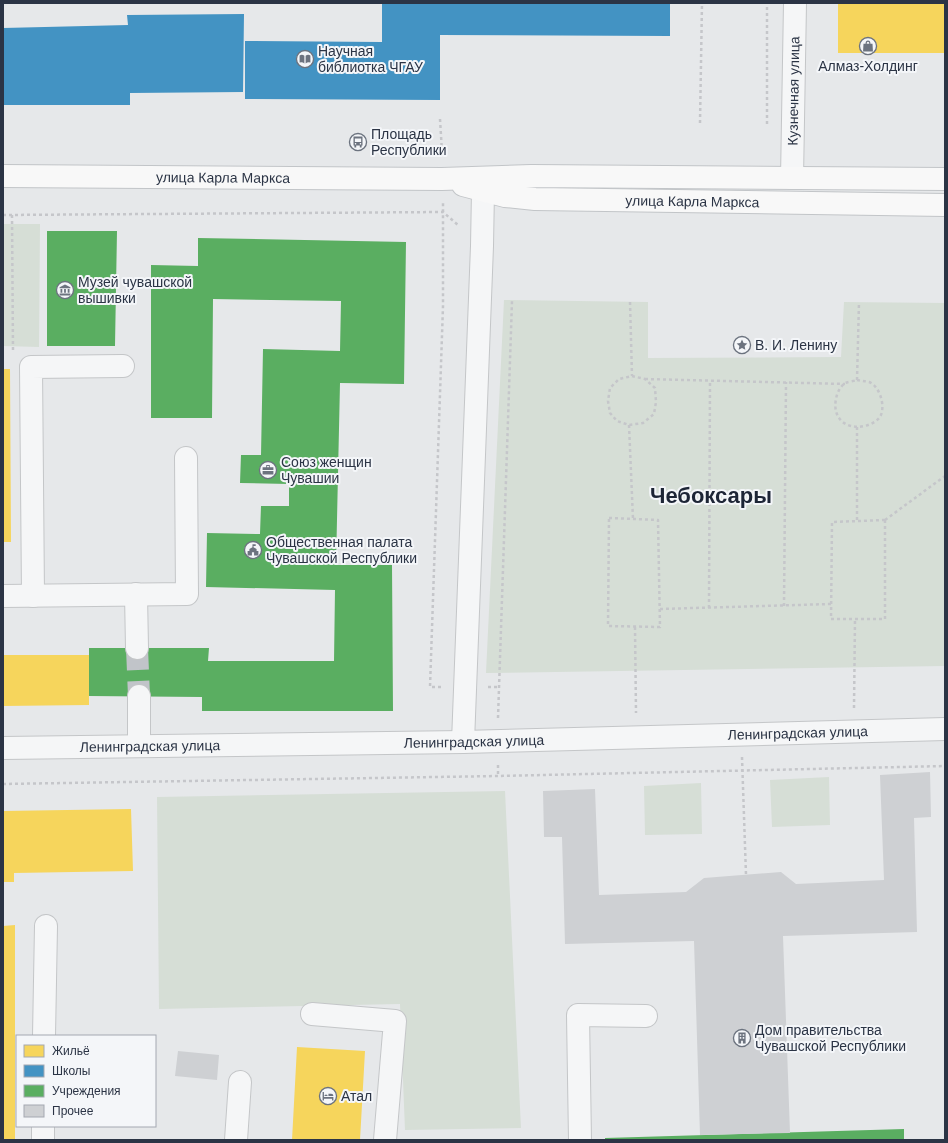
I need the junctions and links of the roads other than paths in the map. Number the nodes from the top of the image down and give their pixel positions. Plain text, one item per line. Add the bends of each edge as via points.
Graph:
1 (795, 3) edge
2 (3, 176) edge
3 (792, 178) junction
4 (945, 179) edge
5 (483, 184) junction
6 (945, 205) edge
7 (122, 366) dead end
8 (186, 458) dead end
9 (136, 594) junction
10 (3, 596) edge
11 (33, 596) junction
12 (138, 648) tunnel mouth
13 (139, 696) tunnel mouth
14 (945, 729) edge
15 (463, 742) junction
16 (139, 746) junction
17 (3, 748) edge
18 (46, 926) dead end
19 (312, 1014) dead end
20 (646, 1016) dead end
21 (44, 1035) edge
22 (240, 1082) dead end
23 (43, 1127) edge
24 (43, 1140) edge
25 (236, 1140) edge
26 (385, 1140) edge
27 (580, 1140) edge

1 - 3 street, Кузнечная улица
2 - 5 main road, улица Карла Маркса via 442,179
3 - 4 main road, улица Карла Маркса
3 - 5 main road, улица Карла Маркса via 531,176
5 - 6 main road, улица Карла Маркса via 505,196 535,199
5 - 15 street
7 - 11 street via 31,367
8 - 9 street via 187,594
9 - 11 street
9 - 12 street
10 - 11 street
13 - 16 street
14 - 15 street, Ленинградская улица
15 - 16 street, Ленинградская улица
16 - 17 street, Ленинградская улица
18 - 21 street
19 - 26 street via 395,1021
20 - 27 street via 578,1015
22 - 25 street
23 - 24 street

